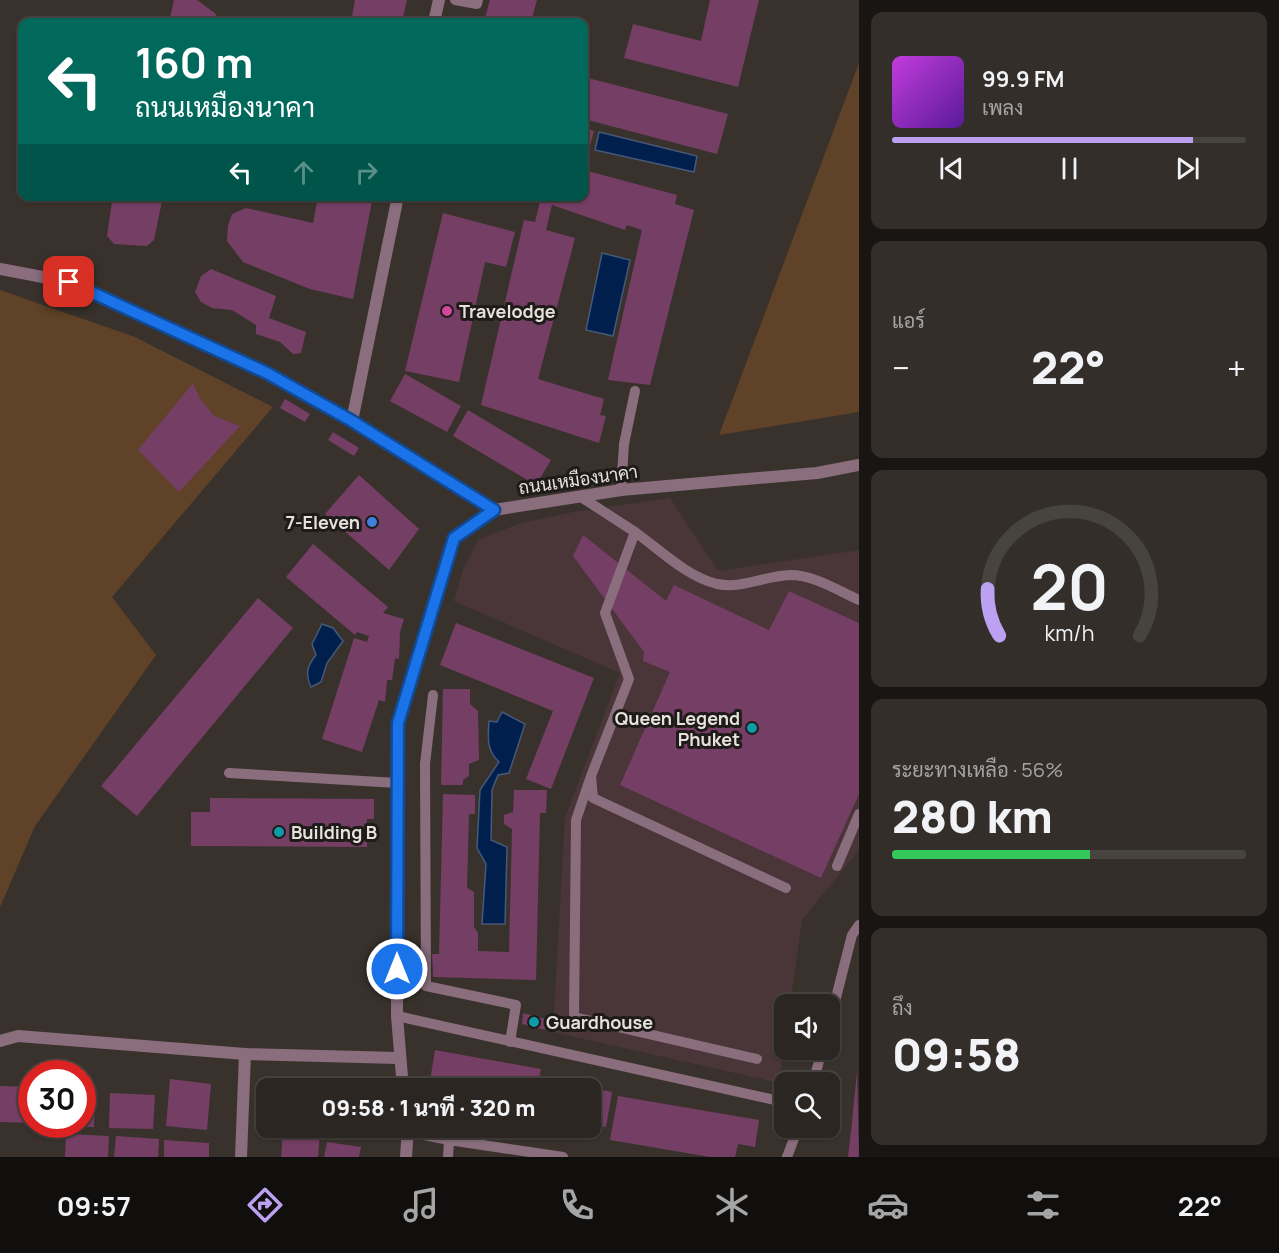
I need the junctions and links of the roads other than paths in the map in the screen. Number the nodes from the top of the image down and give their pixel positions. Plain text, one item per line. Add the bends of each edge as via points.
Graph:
1 (439, 0) edge
2 (455, 0) edge
3 (478, 0) edge
4 (435, 18) edge
5 (397, 201) edge
6 (0, 269) edge
7 (635, 391) dead end
8 (352, 421) junction
9 (859, 465) edge
10 (621, 490) junction
11 (581, 497) junction
12 (494, 510) junction
13 (635, 532) junction
14 (859, 600) edge
15 (433, 696) dead end
16 (230, 772) dead end
17 (591, 776) junction
18 (396, 783) junction
19 (859, 814) edge
20 (837, 866) dead end
21 (786, 888) dead end
22 (859, 925) edge
23 (837, 994) edge
24 (397, 1016) junction
25 (0, 1041) edge
26 (510, 1042) junction
27 (245, 1054) junction
28 (398, 1058) junction
29 (757, 1059) dead end
30 (401, 1078) edge
31 (774, 1100) edge
32 (408, 1138) edge
33 (442, 1138) edge
34 (794, 1138) edge
35 (450, 1140) junction
36 (241, 1157) edge
37 (406, 1157) edge
38 (448, 1157) edge
39 (563, 1157) edge
40 (787, 1157) edge

1 - 4 street
2 - 3 lane via 477,4
5 - 8 street
6 - 8 street via 69,282 267,373
7 - 10 lane via 624,444
8 - 12 street
9 - 10 street, ถนนเหมืองนาคา via 818,473
10 - 11 street, ถนนเหมืองนาคา
11 - 12 street, ถนนเหมืองนาคา
11 - 13 lane
12 - 18 street via 454,538 398,723
13 - 14 lane via 691,572 715,584 734,586 796,576 811,578
13 - 17 lane via 605,613 629,679
15 - 26 lane via 425,764 426,986 516,1005
16 - 18 lane
17 - 21 lane via 593,798
17 - 29 lane via 576,819 574,1017
18 - 24 street
19 - 20 lane
22 - 23 lane via 852,935
24 - 26 lane
24 - 28 street
25 - 27 street via 18,1036
26 - 31 lane
27 - 28 street
27 - 36 street
28 - 30 street
32 - 37 street
33 - 35 lane
34 - 40 lane
35 - 38 lane
35 - 39 lane

